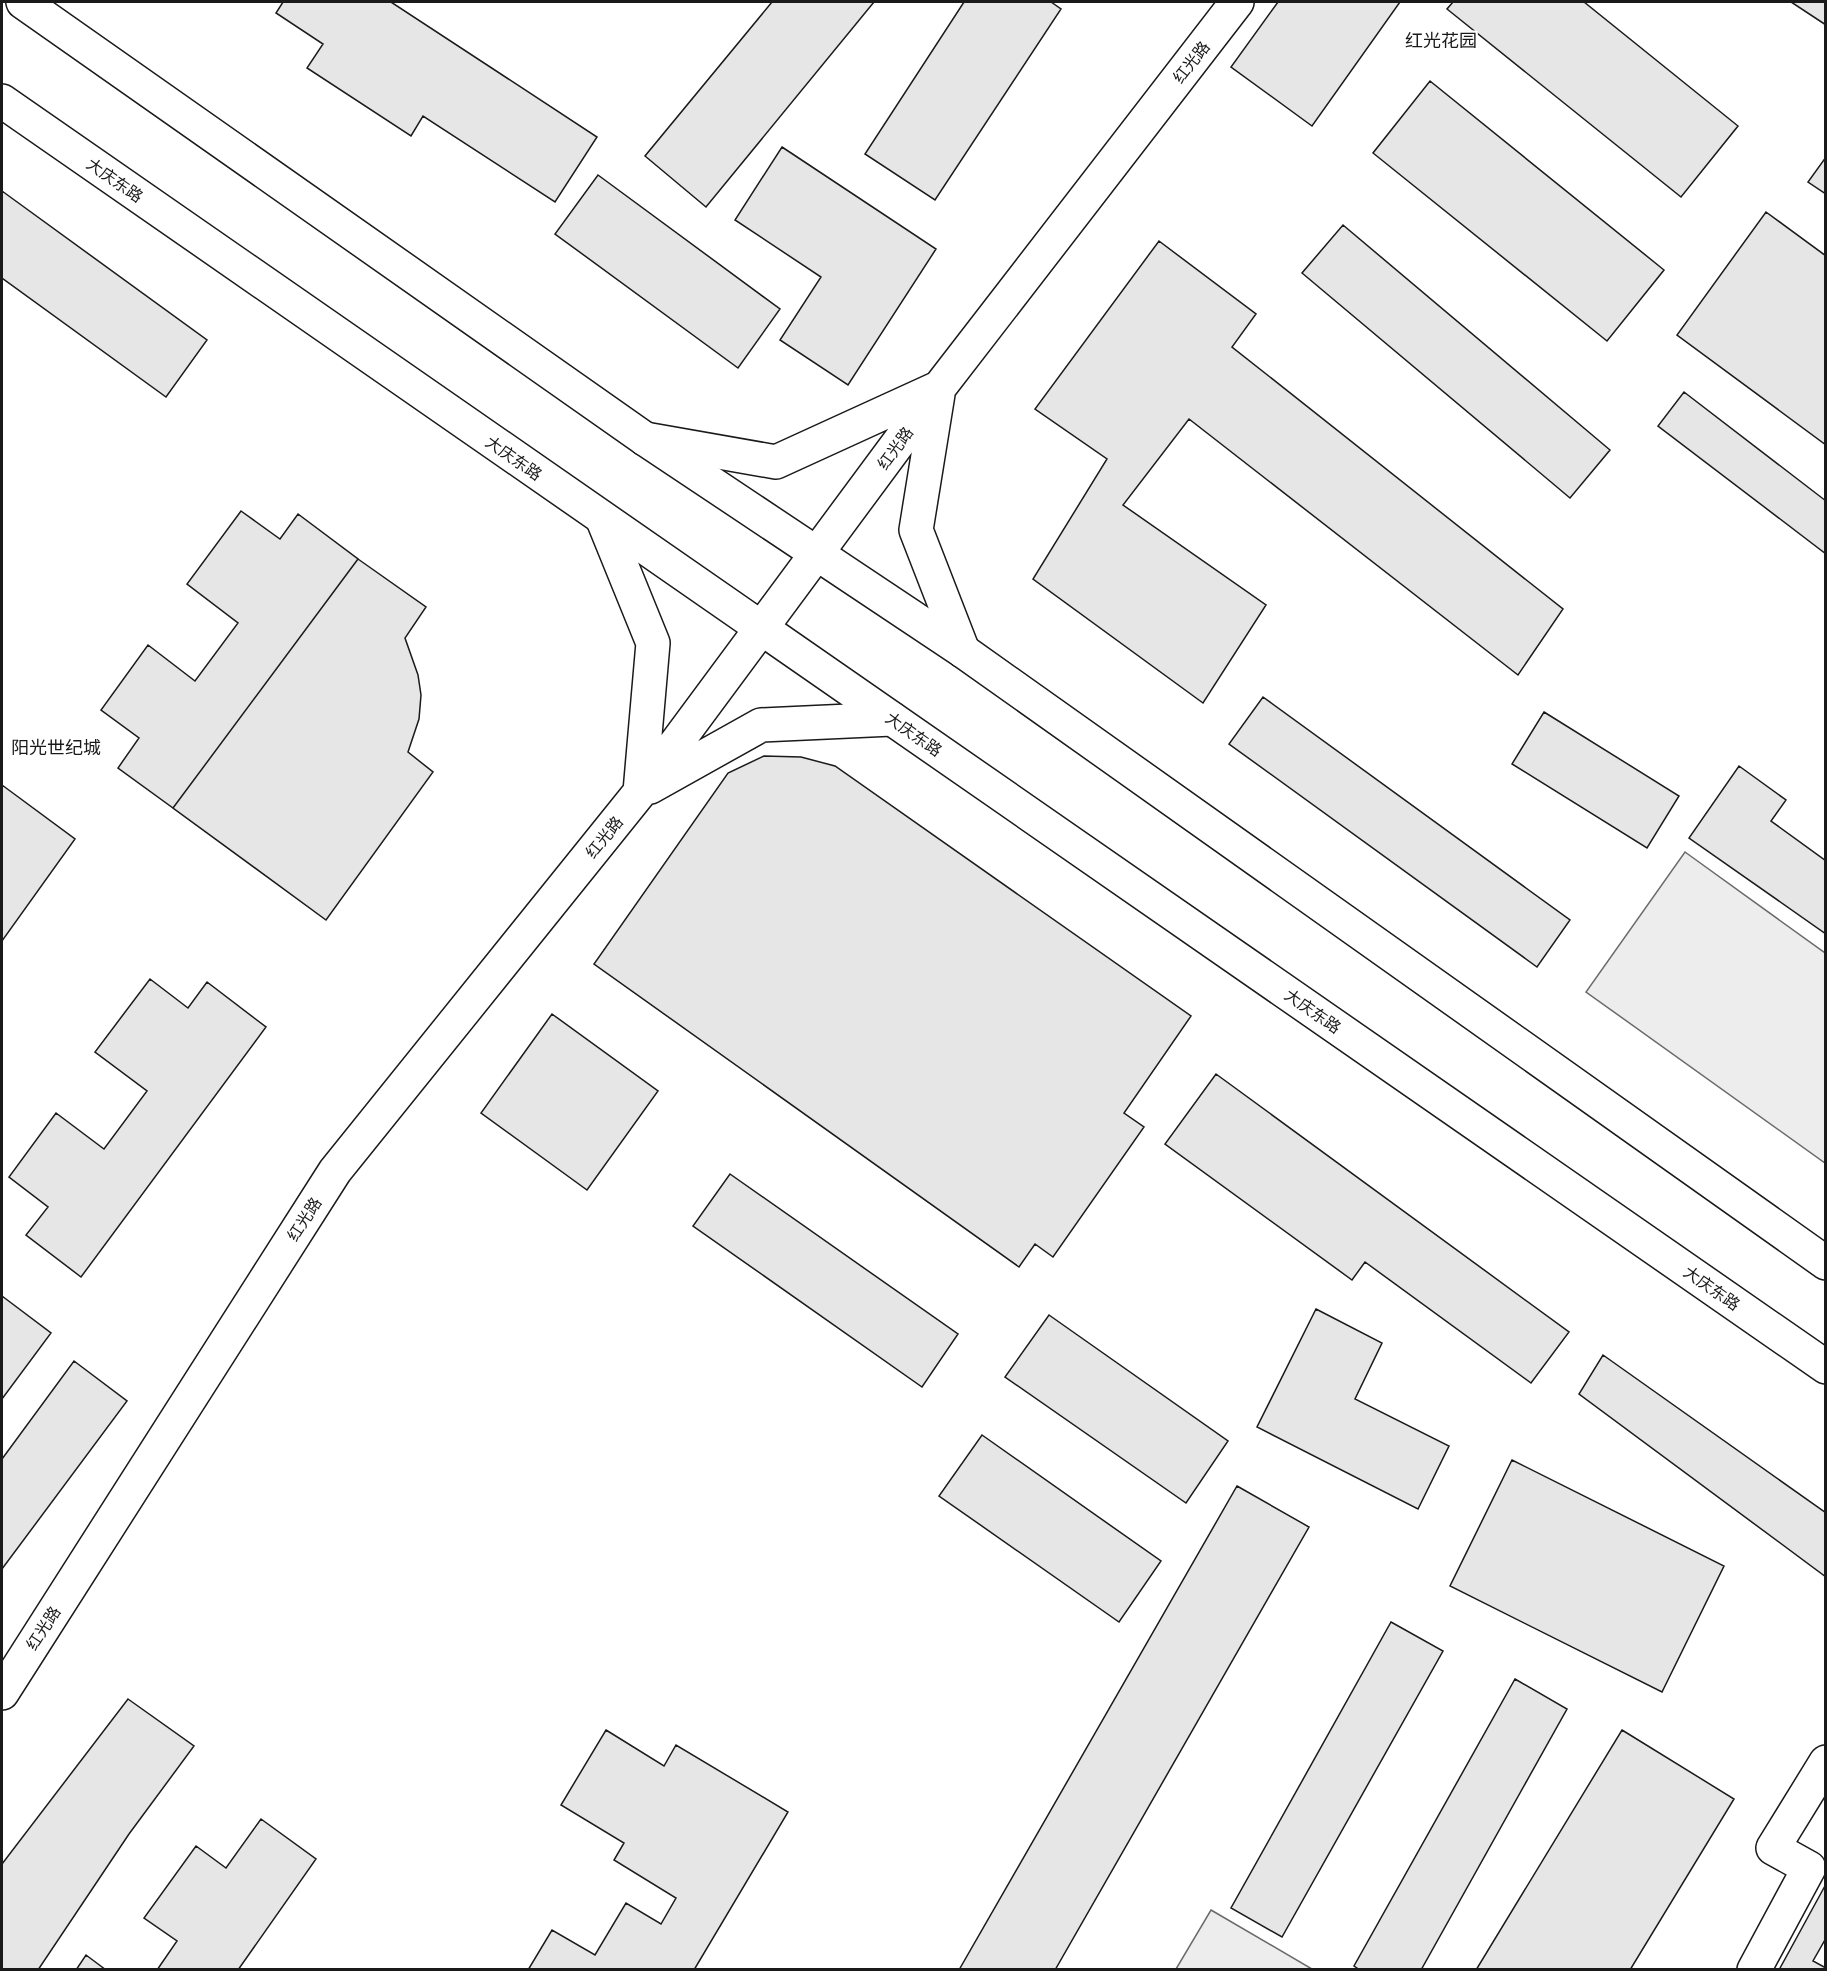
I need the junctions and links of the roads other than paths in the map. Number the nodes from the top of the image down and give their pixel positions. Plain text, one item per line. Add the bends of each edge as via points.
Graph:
1 (23, 2) edge
2 (1237, 2) edge
3 (2, 101) edge
4 (939, 388) junction
5 (645, 439) junction
6 (603, 520) junction
7 (817, 554) junction
8 (761, 629) junction
9 (963, 651) junction
10 (892, 719) junction
11 (640, 792) junction
12 (1826, 1263) edge
13 (1826, 1367) edge
14 (2, 1693) edge
15 (1826, 1762) edge
16 (1754, 1970) edge

1 - 5 main road
2 - 4 main road, 红光路
3 - 6 main road, 大庆东路
4 - 5 main road via 776,462
4 - 7 main road, 红光路
4 - 9 main road via 916,530
5 - 7 main road
6 - 8 main road, 大庆东路
6 - 11 main road via 653,643
7 - 8 main road, 红光路
7 - 9 main road
8 - 10 main road, 大庆东路
8 - 11 main road, 红光路
9 - 12 main road
10 - 11 main road via 761,724
10 - 13 main road, 大庆东路
11 - 14 main road, 红光路 via 335,1171
15 - 16 main road via 1773,1848 1809,1868

